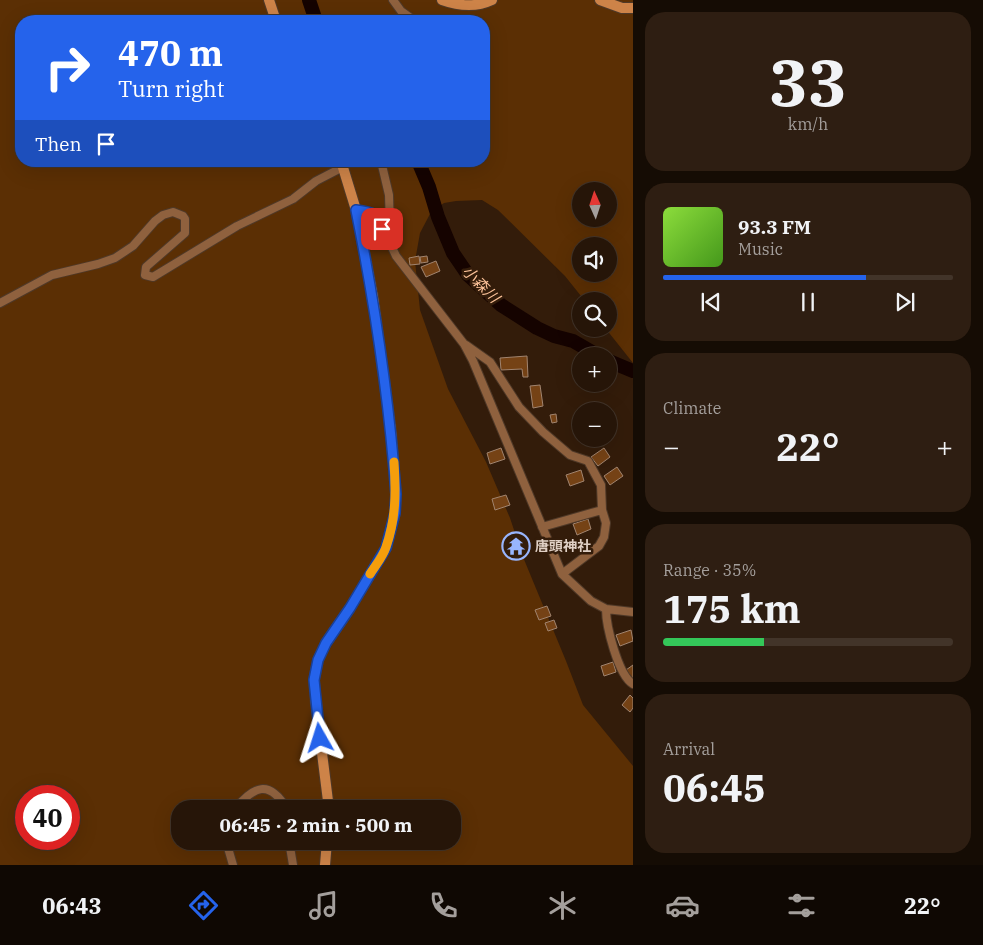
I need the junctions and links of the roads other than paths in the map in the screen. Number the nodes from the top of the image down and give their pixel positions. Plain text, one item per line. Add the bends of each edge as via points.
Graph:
1 (269, 0) edge
2 (393, 0) edge
3 (442, 0) edge
4 (492, 0) edge
5 (600, 0) edge
6 (633, 8) edge
7 (274, 15) edge
8 (406, 15) edge
9 (337, 167) edge
10 (343, 167) edge
11 (382, 167) edge
12 (356, 210) junction
13 (387, 241) junction
14 (0, 303) edge
15 (464, 344) junction
16 (602, 510) junction
17 (542, 527) junction
18 (562, 574) junction
19 (606, 609) junction
20 (633, 612) edge
21 (633, 684) edge
22 (242, 800) edge
23 (280, 800) edge
24 (328, 800) edge
25 (229, 850) edge
26 (290, 850) edge
27 (326, 850) edge
28 (233, 865) edge
29 (293, 865) edge
30 (325, 865) edge

1 - 7 street
2 - 8 street
3 - 4 street via 468,6
5 - 6 street via 622,8
9 - 14 street via 293,199 237,226 153,277 145,274 146,267 185,233 185,219 179,214 173,212 154,221 132,246 115,258 52,275
10 - 12 street
11 - 13 street via 389,195
12 - 13 street via 371,212 378,218
12 - 24 street via 384,369 396,494 386,548 318,660 314,680
13 - 15 street
15 - 16 street via 490,362 519,407 543,432 570,455 588,461 602,485
15 - 17 street
16 - 17 street
16 - 18 street via 606,529 599,546
17 - 18 street
18 - 19 street via 591,601
19 - 20 street
19 - 21 street via 614,648 624,675
22 - 23 street via 254,790 268,790
25 - 28 street
26 - 29 street
27 - 30 street

